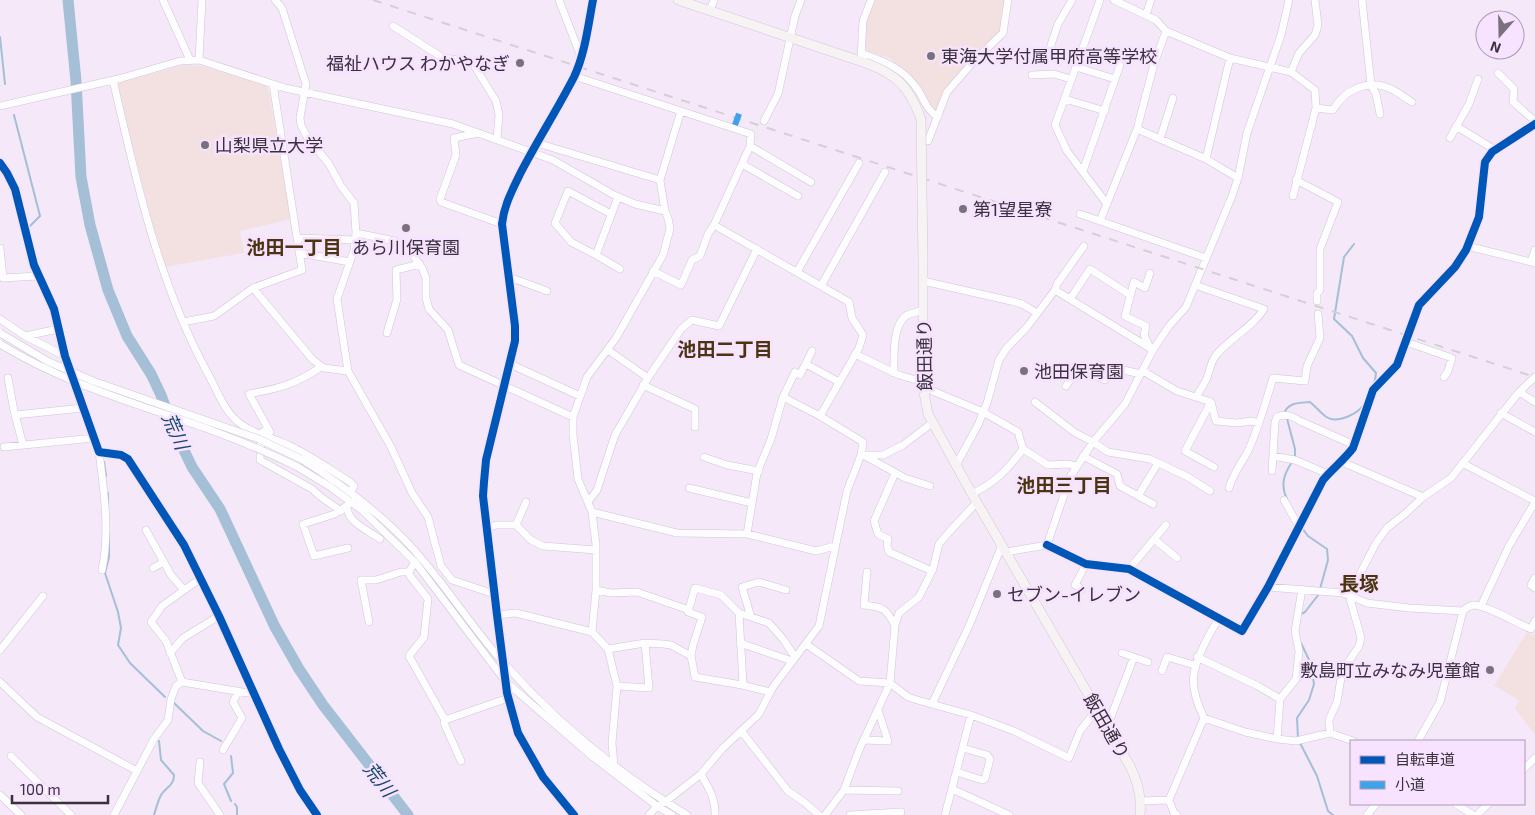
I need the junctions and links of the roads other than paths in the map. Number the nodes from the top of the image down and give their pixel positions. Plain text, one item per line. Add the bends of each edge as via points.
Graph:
1 (163, 0) edge
2 (202, 0) edge
3 (275, 0) edge
4 (559, 0) edge
5 (593, 0) edge
6 (678, 0) edge
7 (714, 0) edge
8 (801, 0) edge
9 (871, 0) edge
10 (1008, 0) edge
11 (1072, 0) edge
12 (1100, 0) edge
13 (1114, 0) edge
14 (1151, 0) edge
15 (1289, 0) edge
16 (1315, 0) edge
17 (1362, 0) edge
18 (710, 10) junction
19 (1146, 16) junction
20 (393, 26) dead end
21 (1166, 31) junction
22 (790, 38) junction
23 (1050, 48) dead end
24 (581, 56) junction
25 (1230, 58) junction
26 (190, 60) junction
27 (199, 60) junction
28 (863, 60) junction
29 (1120, 65) dead end
30 (1270, 66) junction
31 (1076, 67) junction
32 (1291, 72) junction
33 (1498, 74) dead end
34 (1032, 75) dead end
35 (574, 76) junction
36 (1071, 79) junction
37 (1115, 79) junction
38 (1478, 79) dead end
39 (113, 80) junction
40 (273, 84) junction
41 (1371, 85) junction
42 (306, 92) junction
43 (1173, 98) dead end
44 (1065, 99) junction
45 (1412, 102) dead end
46 (0, 106) edge
47 (1316, 108) junction
48 (681, 111) junction
49 (1105, 111) junction
50 (1380, 114) dead end
51 (938, 117) junction
52 (764, 122) dead end
53 (1535, 122) edge
54 (1456, 126) junction
55 (1137, 129) junction
56 (481, 133) junction
57 (1450, 138) dead end
58 (497, 139) junction
59 (1160, 139) junction
60 (928, 141) dead end
61 (537, 143) junction
62 (750, 146) junction
63 (1495, 150) junction
64 (532, 151) junction
65 (1206, 160) junction
66 (0, 163) edge
67 (859, 163) dead end
68 (742, 164) junction
69 (1082, 171) junction
70 (885, 172) dead end
71 (1238, 178) junction
72 (660, 180) junction
73 (1296, 180) junction
74 (811, 182) dead end
75 (798, 196) dead end
76 (1293, 196) dead end
77 (618, 197) junction
78 (1107, 204) junction
79 (664, 211) junction
80 (611, 214) junction
81 (1080, 214) dead end
82 (1100, 221) junction
83 (502, 224) junction
84 (714, 225) junction
85 (356, 236) junction
86 (297, 238) junction
87 (1084, 246) dead end
88 (1468, 246) junction
89 (0, 248) edge
90 (758, 248) junction
91 (1535, 250) edge
92 (299, 253) junction
93 (596, 254) junction
94 (1206, 258) junction
95 (350, 262) junction
96 (1533, 262) edge
97 (420, 264) junction
98 (620, 269) dead end
99 (653, 271) junction
100 (797, 272) junction
101 (1150, 273) dead end
102 (38, 276) junction
103 (508, 277) junction
104 (923, 282) junction
105 (1195, 285) junction
106 (821, 286) junction
107 (253, 288) junction
108 (1055, 290) junction
109 (547, 291) dead end
110 (1130, 295) junction
111 (1070, 299) junction
112 (1317, 301) dead end
113 (923, 310) junction
114 (1037, 313) junction
115 (1318, 314) dead end
116 (0, 319) edge
117 (183, 322) junction
118 (58, 330) junction
119 (0, 333) edge
120 (387, 333) dead end
121 (25, 336) junction
122 (1406, 342) junction
123 (0, 344) edge
124 (608, 350) junction
125 (1152, 350) junction
126 (812, 351) dead end
127 (855, 354) junction
128 (65, 356) junction
129 (510, 364) junction
130 (806, 364) junction
131 (321, 366) junction
132 (348, 372) junction
133 (1142, 372) junction
134 (894, 373) junction
135 (1444, 377) dead end
136 (1535, 377) edge
137 (8, 378) dead end
138 (648, 378) junction
139 (839, 382) junction
140 (923, 384) junction
141 (643, 385) junction
142 (504, 386) junction
143 (1066, 386) dead end
144 (1519, 392) junction
145 (580, 396) junction
146 (783, 397) junction
147 (1196, 397) junction
148 (1035, 402) dead end
149 (1211, 402) junction
150 (1535, 402) edge
151 (84, 408) junction
152 (983, 412) junction
153 (1502, 414) junction
154 (15, 415) junction
155 (820, 416) junction
156 (573, 417) junction
157 (932, 423) junction
158 (1259, 423) junction
159 (695, 427) dead end
160 (268, 429) junction
161 (1535, 432) edge
162 (260, 433) junction
163 (94, 438) junction
164 (274, 439) junction
165 (1093, 442) junction
166 (23, 445) junction
167 (1354, 445) junction
168 (4, 447) dead end
169 (1023, 449) junction
170 (99, 452) junction
171 (704, 456) dead end
172 (863, 456) junction
173 (1083, 456) junction
174 (1273, 456) junction
175 (1340, 461) junction
176 (1158, 463) junction
177 (1462, 463) junction
178 (956, 466) junction
179 (1077, 466) junction
180 (1214, 467) dead end
181 (758, 471) junction
182 (1272, 471) dead end
183 (895, 473) junction
184 (1328, 474) junction
185 (930, 486) dead end
186 (689, 488) dead end
187 (1229, 488) dead end
188 (1210, 491) dead end
189 (352, 492) junction
190 (972, 494) junction
191 (1138, 496) junction
192 (1423, 497) junction
193 (1284, 500) dead end
194 (526, 502) dead end
195 (588, 502) junction
196 (977, 502) junction
197 (1535, 502) edge
198 (752, 503) junction
199 (1153, 504) dead end
200 (347, 507) junction
201 (592, 512) junction
202 (516, 525) junction
203 (1166, 525) dead end
204 (1299, 527) junction
205 (487, 528) junction
206 (146, 530) dead end
207 (747, 534) junction
208 (380, 539) dead end
209 (1154, 539) junction
210 (1047, 545) junction
211 (835, 546) junction
212 (348, 548) dead end
213 (1004, 548) junction
214 (596, 550) junction
215 (1177, 558) dead end
216 (164, 562) junction
217 (415, 562) junction
218 (1086, 564) junction
219 (153, 568) dead end
220 (442, 568) junction
221 (1129, 569) junction
222 (102, 570) dead end
223 (932, 570) junction
224 (409, 572) junction
225 (867, 572) dead end
226 (434, 573) junction
227 (201, 578) junction
228 (1535, 578) edge
229 (1268, 587) junction
230 (1535, 588) edge
231 (1082, 589) dead end
232 (1302, 589) junction
233 (184, 590) junction
234 (596, 590) junction
235 (786, 590) dead end
236 (494, 594) junction
237 (1349, 595) junction
238 (43, 596) dead end
239 (1481, 606) junction
240 (689, 610) junction
241 (1463, 611) junction
242 (739, 613) junction
243 (497, 615) junction
244 (219, 616) junction
245 (751, 617) junction
246 (1220, 618) junction
247 (1535, 621) edge
248 (369, 622) dead end
249 (894, 625) junction
250 (592, 632) junction
251 (645, 643) junction
252 (740, 643) junction
253 (806, 644) junction
254 (608, 649) junction
255 (0, 650) edge
256 (170, 653) junction
257 (1122, 654) dead end
258 (691, 656) junction
259 (1134, 657) junction
260 (1198, 657) junction
261 (793, 658) junction
262 (504, 662) junction
263 (1148, 662) dead end
264 (1194, 665) junction
265 (1162, 671) dead end
266 (0, 682) edge
267 (182, 682) junction
268 (506, 682) junction
269 (890, 683) junction
270 (743, 685) junction
271 (617, 686) junction
272 (238, 692) junction
273 (770, 692) junction
274 (254, 694) junction
275 (508, 698) junction
276 (1280, 698) junction
277 (932, 704) junction
278 (1097, 709) junction
279 (878, 710) junction
280 (972, 714) junction
281 (1204, 718) junction
282 (445, 720) junction
283 (1107, 727) junction
284 (742, 732) junction
285 (1330, 732) junction
286 (1277, 739) junction
287 (864, 740) junction
288 (1350, 740) edge
289 (1419, 740) edge
290 (963, 748) junction
291 (223, 750) dead end
292 (11, 756) dead end
293 (1535, 758) edge
294 (461, 761) dead end
295 (200, 762) dead end
296 (614, 765) junction
297 (1525, 768) edge
298 (137, 771) junction
299 (956, 772) junction
300 (701, 774) junction
301 (952, 789) junction
302 (844, 790) junction
303 (898, 791) dead end
304 (0, 795) edge
305 (1169, 800) junction
306 (1140, 801) junction
307 (665, 802) junction
308 (1375, 805) edge
309 (1458, 805) edge
310 (1487, 805) edge
311 (657, 806) junction
312 (901, 812) dead end
313 (1175, 814) edge
314 (21, 815) edge
315 (71, 815) edge
316 (114, 815) edge
317 (220, 815) edge
318 (317, 815) edge
319 (574, 815) edge
320 (649, 815) edge
321 (672, 815) edge
322 (687, 815) edge
323 (715, 815) edge
324 (819, 815) edge
325 (825, 815) edge
326 (850, 815) edge
327 (945, 815) edge
328 (1009, 815) edge
329 (1140, 815) edge
330 (1367, 815) edge
331 (1473, 815) edge
332 (1477, 815) edge

1 - 26 street
2 - 27 street
3 - 42 street via 282,8 302,68
4 - 24 street
5 - 24 street
6 - 18 main road, 飯田通り
7 - 18 street
8 - 22 street
9 - 28 street via 863,21
10 - 51 street via 1003,34 947,92
11 - 23 street via 1058,24
12 - 31 street
13 - 19 street
14 - 19 street
15 - 30 street
16 - 32 street via 1318,25 1315,35 1299,53
17 - 41 street
18 - 22 main road, 飯田通り
19 - 21 street via 1156,20
20 - 58 street via 443,58 472,62 496,101 499,114
21 - 25 street
21 - 55 street
22 - 28 main road, 飯田通り
22 - 52 street via 778,94
24 - 35 street
25 - 30 street
25 - 65 street
26 - 27 street
26 - 39 street
27 - 40 street
28 - 51 street via 888,63 906,75 929,112
28 - 104 main road, 飯田通り, bridge via 883,69 902,84 921,119
29 - 37 street
30 - 32 street
30 - 71 street via 1247,134
31 - 36 street
31 - 37 street
32 - 47 street via 1315,90
33 - 53 street via 1514,89 1513,102
34 - 36 street via 1054,74
35 - 48 street
35 - 61 street
36 - 44 street
37 - 49 street
38 - 54 street
39 - 46 street
39 - 117 street via 154,244
40 - 42 street
40 - 86 street
41 - 45 street via 1391,89
41 - 47 street via 1354,88 1338,101 1333,110
41 - 50 street
42 - 56 street
42 - 85 street via 301,125 354,203
43 - 59 street
44 - 49 street
44 - 69 street via 1054,125
47 - 73 street
48 - 62 street via 751,134
48 - 72 street
49 - 69 street
51 - 60 street
53 - 63 street
54 - 57 street
54 - 63 street
55 - 59 street
55 - 78 street
56 - 58 street
56 - 83 street via 454,138 456,155 440,199
58 - 64 street
59 - 65 street
61 - 64 street
61 - 72 street
62 - 68 street
62 - 74 street
63 - 88 street via 1485,162 1479,217
64 - 77 street
64 - 83 street via 505,203
65 - 71 street
66 - 102 street via 15,188
67 - 100 street
68 - 75 street
68 - 84 street
69 - 78 street
70 - 106 street
71 - 94 street
72 - 79 street
73 - 76 street
73 - 112 street via 1338,202 1320,249
77 - 79 street
77 - 80 street
78 - 82 street
79 - 99 street via 670,229
80 - 93 street
80 - 93 street via 568,191 555,223 571,242
81 - 82 street
82 - 94 street
83 - 103 street
84 - 90 street
84 - 99 street via 700,256 692,260 681,285
85 - 86 street
85 - 95 street
85 - 97 street via 395,241 408,248
86 - 92 street
87 - 108 street
88 - 96 street
88 - 122 street via 1455,268 1419,305
89 - 102 street via 3,278
90 - 100 street
90 - 138 street via 719,326 692,320 681,329
91 - 96 street
92 - 95 street
92 - 107 street via 302,270
93 - 98 street
94 - 105 street
95 - 132 street via 338,299
97 - 120 street via 396,270 397,299
97 - 142 street via 426,278 429,310 448,330 459,365
99 - 124 street
100 - 106 street
101 - 110 street via 1145,288 1134,282
102 - 118 street via 54,309
103 - 109 street
103 - 129 street via 515,326
104 - 113 main road, 飯田通り
104 - 114 street via 1016,303
105 - 125 street via 1186,307
105 - 147 street via 1264,309 1215,356
106 - 127 street via 849,302 852,318 863,335
107 - 117 street via 214,316
107 - 131 street
108 - 111 street
108 - 114 street
110 - 111 street via 1090,269
110 - 125 street via 1125,316 1146,326 1144,335
111 - 125 street
113 - 134 street via 906,316 901,322 894,344
113 - 140 main road, 飯田通り
114 - 152 street via 998,360
115 - 158 street via 1320,338 1307,366 1305,381 1273,378
116 - 121 street
117 - 162 street via 226,408 244,427
118 - 121 street
118 - 128 street
119 - 189 street, bridge via 47,361 93,381 259,439 301,459
121 - 128 street
122 - 135 street via 1452,358
122 - 167 street via 1397,365 1373,390
123 - 200 street, bridge via 91,389 248,444 296,466
124 - 138 street
124 - 145 street via 587,377
125 - 133 street
126 - 130 street
127 - 134 street
127 - 139 street
128 - 151 street
129 - 142 street
129 - 145 street
130 - 139 street
130 - 146 street via 800,375 795,372
131 - 132 street
131 - 160 street via 282,388 249,394
132 - 220 street via 391,447 412,493 428,516
133 - 143 street via 1111,370 1105,380 1079,368
133 - 147 street via 1177,391
133 - 165 street via 1125,404
134 - 140 street
136 - 144 street
137 - 154 street
138 - 141 street
139 - 155 street
140 - 152 street
140 - 157 main road, 飯田通り
141 - 159 street via 695,409
141 - 195 street via 615,436 597,490
142 - 156 street
142 - 205 street via 486,460 483,496
144 - 150 street
144 - 153 street
145 - 156 street
146 - 155 street
146 - 181 street
147 - 149 street
148 - 165 street via 1074,432
149 - 158 street via 1216,421
149 - 180 street via 1185,451
151 - 154 street
151 - 163 street
152 - 169 street via 1018,432
152 - 178 street
153 - 161 street
153 - 177 street
154 - 166 street
155 - 172 street via 863,442
156 - 195 street via 578,479
157 - 172 street via 903,445 883,455
157 - 178 main road, 飯田通り
158 - 187 street
160 - 162 street
160 - 164 street
162 - 164 street
162 - 200 street via 260,460 321,497
163 - 166 street
163 - 170 street
164 - 189 street via 350,482 354,486
165 - 173 street
165 - 176 street via 1115,455 1141,457
166 - 168 street
167 - 174 street via 1285,414 1277,417
167 - 175 street
169 - 179 street via 1048,465
169 - 190 street via 990,485
170 - 222 street via 104,490
170 - 227 street via 128,459 179,537
171 - 181 street via 727,465
172 - 183 street
172 - 211 street via 847,491
173 - 179 street
173 - 191 street via 1117,474 1120,486
174 - 182 street
174 - 184 street via 1295,460
175 - 184 street
175 - 192 street
176 - 188 street
176 - 191 street
177 - 192 street via 1451,478
177 - 197 street
178 - 190 main road, 飯田通り
179 - 210 street via 1070,477
181 - 198 street
183 - 185 street
183 - 223 street via 874,521 878,534 888,539 888,552
184 - 204 street
186 - 198 street
189 - 226 street via 375,511
190 - 196 main road, 飯田通り
191 - 199 street
192 - 237 street via 1387,528
193 - 204 street
194 - 202 street
195 - 201 street
196 - 213 main road, 飯田通り
196 - 223 street via 939,544
197 - 239 street via 1508,546
198 - 207 street
200 - 208 street via 351,519
200 - 212 street via 303,524 314,556
200 - 217 street via 363,510
201 - 207 street via 677,533
201 - 214 street
202 - 205 street
202 - 214 street via 530,540 544,546
203 - 209 street
204 - 229 street
205 - 236 street
206 - 216 street
207 - 211 street via 816,551
209 - 215 street
209 - 221 street
210 - 213 street
210 - 218 street
211 - 253 street via 819,626
213 - 277 street
213 - 278 main road, 飯田通り
214 - 234 street
216 - 219 street
216 - 233 street
217 - 224 street
217 - 268 street
218 - 221 street
218 - 231 street via 1075,585
220 - 226 street
220 - 236 street via 452,580
221 - 246 street
223 - 249 street via 919,596 898,613
224 - 248 street via 361,580
224 - 282 street via 428,599 424,637 408,656
225 - 249 street via 864,605 886,610
226 - 262 street via 480,636
227 - 233 street
227 - 244 street
228 - 230 street via 1531,585
229 - 232 street
229 - 246 street via 1242,631
232 - 237 street
232 - 276 street via 1295,631 1299,651 1296,679
233 - 256 street via 162,606 151,622 166,641
234 - 240 street via 637,592
234 - 250 street
235 - 245 street via 759,582 742,587
236 - 243 street
237 - 241 street via 1367,603
237 - 285 street via 1361,638 1342,672 1337,702 1329,720
238 - 255 street
239 - 241 street via 1472,605
239 - 247 street via 1531,629
240 - 242 street via 695,588 721,595
240 - 258 street via 702,617
241 - 289 street via 1440,702
242 - 245 street
242 - 252 street
243 - 250 street via 516,613
243 - 262 street
244 - 256 street via 183,638
244 - 274 street
245 - 261 street via 769,623 783,638
246 - 260 street
249 - 269 street
250 - 254 street
251 - 254 street
251 - 258 street via 671,645
251 - 271 street via 649,688
252 - 261 street
252 - 270 street
253 - 261 street
253 - 269 street via 859,681
254 - 271 street
256 - 267 street
257 - 259 street
258 - 270 street via 695,677
259 - 263 street
259 - 283 street
260 - 264 street
260 - 276 street
261 - 273 street
262 - 268 street
262 - 296 street via 538,698
264 - 265 street via 1167,657
264 - 281 street via 1195,700
266 - 298 street via 37,717
267 - 272 street
267 - 298 street via 176,686 171,699 168,720
268 - 275 street
268 - 311 street via 593,757
269 - 277 street via 908,697
269 - 279 street
270 - 273 street
271 - 296 street via 612,743
272 - 274 street
272 - 291 street via 233,702 242,718
273 - 284 street via 759,714
274 - 318 street via 300,790
275 - 282 street
275 - 319 street via 518,733 542,776
276 - 286 street
277 - 280 street
278 - 280 street via 1080,731 1069,758
278 - 283 main road, 飯田通り
279 - 287 street
279 - 287 street via 888,741
280 - 290 street
281 - 286 street
281 - 305 street
282 - 294 street
283 - 306 main road, 飯田通り via 1136,780
284 - 300 street
284 - 324 street via 788,791
285 - 286 street via 1296,740
285 - 288 street
287 - 302 street
290 - 299 street
290 - 299 street via 987,755 990,759 985,779
292 - 315 street
293 - 297 street
295 - 317 street via 198,783
296 - 307 street
298 - 316 street
299 - 301 street
300 - 307 street
300 - 323 street via 711,791
301 - 327 street
301 - 328 street
302 - 303 street
302 - 325 street
304 - 314 street
305 - 306 street
305 - 313 street
306 - 329 main road, 飯田通り
307 - 311 street
307 - 322 street
308 - 330 street
309 - 331 street
310 - 332 street
311 - 320 street
311 - 321 street
312 - 326 street

